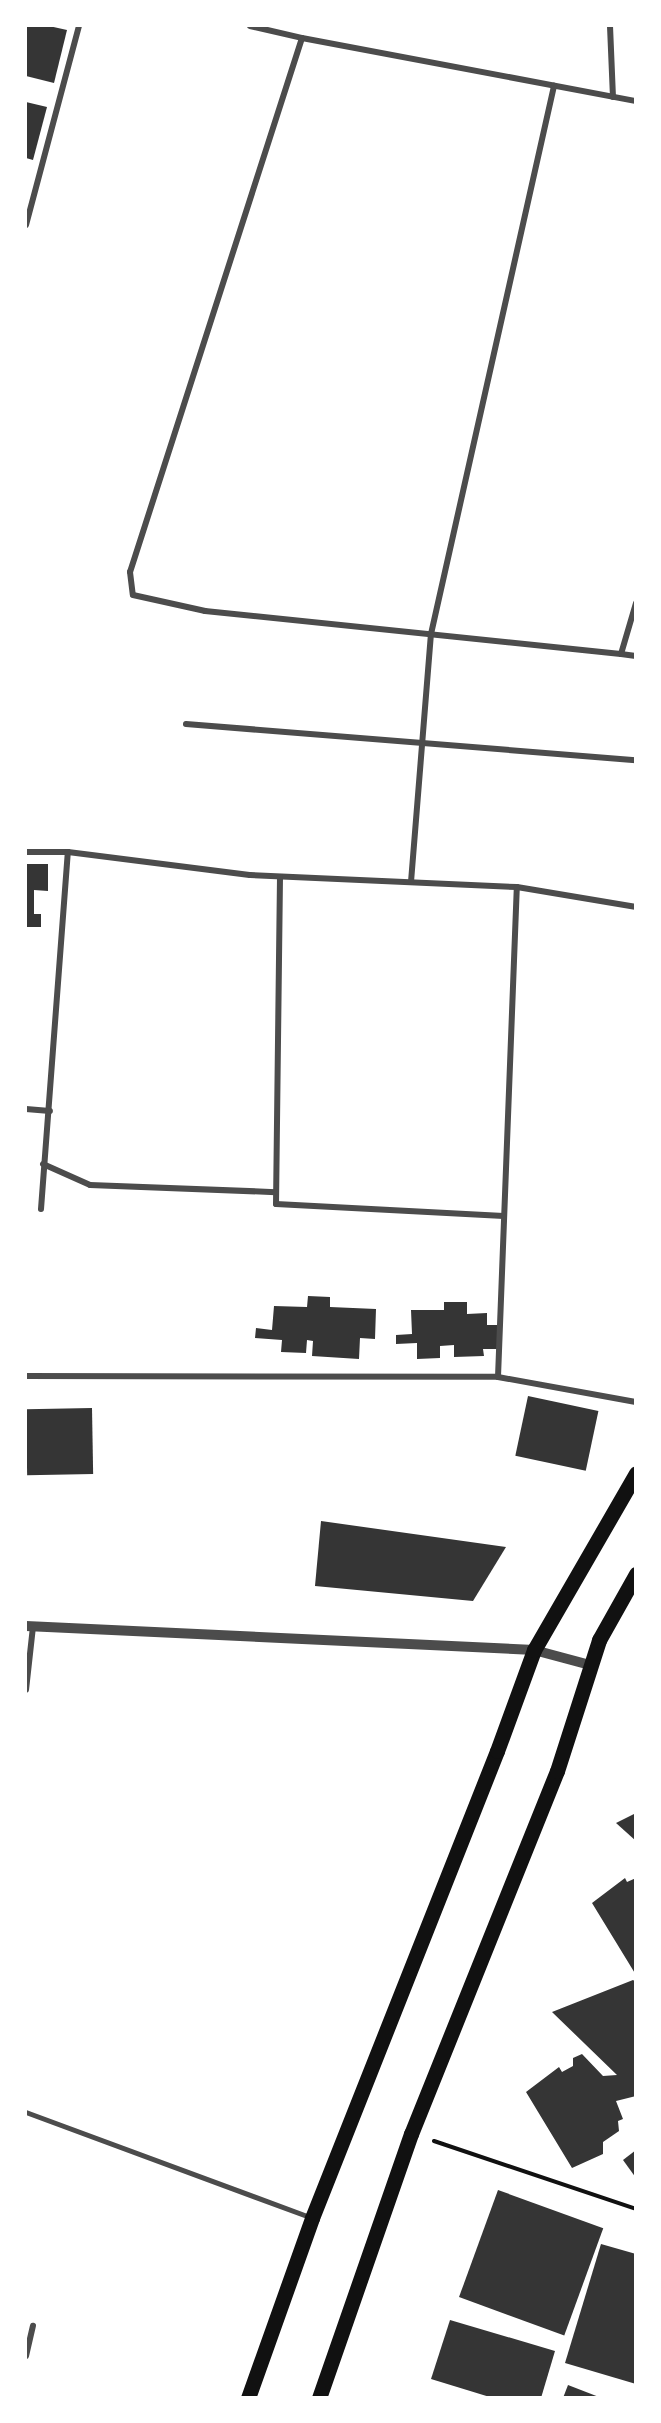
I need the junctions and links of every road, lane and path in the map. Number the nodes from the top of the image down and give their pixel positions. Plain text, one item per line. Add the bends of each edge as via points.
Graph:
1 (79, 26) edge
2 (250, 26) edge
3 (610, 26) edge
4 (302, 38) junction
5 (554, 86) junction
6 (613, 97) junction
7 (636, 101) edge
8 (26, 225) edge
9 (636, 603) edge
10 (431, 634) junction
11 (621, 654) junction
12 (636, 656) edge
13 (186, 724) dead end
14 (421, 744) junction
15 (636, 760) edge
16 (26, 852) edge
17 (68, 852) junction
18 (280, 877) junction
19 (411, 882) junction
20 (517, 887) junction
21 (636, 907) edge
22 (26, 1109) edge
23 (50, 1111) junction
24 (43, 1164) junction
25 (276, 1192) junction
26 (41, 1209) dead end
27 (504, 1216) junction
28 (26, 1376) edge
29 (498, 1377) junction
30 (636, 1402) edge
31 (635, 1476) edge
32 (636, 1574) edge
33 (29, 1626) edge
34 (534, 1650) junction
35 (590, 1665) junction
36 (26, 1690) edge
37 (26, 2112) edge
38 (411, 2133) junction
39 (636, 2209) edge
40 (312, 2218) junction
41 (33, 2326) dead end
42 (26, 2356) edge
43 (248, 2397) edge
44 (319, 2397) edge

1 - 8 street
2 - 4 street
3 - 6 street
4 - 5 street
4 - 10 street via 130,572 133,595 205,611
5 - 6 street
5 - 10 street
6 - 7 street
9 - 11 street
10 - 11 street
10 - 14 street
11 - 12 street
13 - 14 street
14 - 15 street
14 - 19 street
16 - 17 street
17 - 18 street
17 - 23 street
18 - 19 street
18 - 25 street
19 - 20 street
20 - 21 street
20 - 27 street
22 - 23 street
23 - 24 street
24 - 25 street via 90,1185
24 - 26 street
25 - 27 street via 276,1204
27 - 29 street
28 - 29 street
29 - 30 street
31 - 34 main road
32 - 35 main road via 599,1640
33 - 34 street
33 - 36 street
34 - 35 street
34 - 40 main road
35 - 38 main road via 557,1771
37 - 40 lane
38 - 39 path
38 - 44 main road
40 - 43 main road
41 - 42 street

